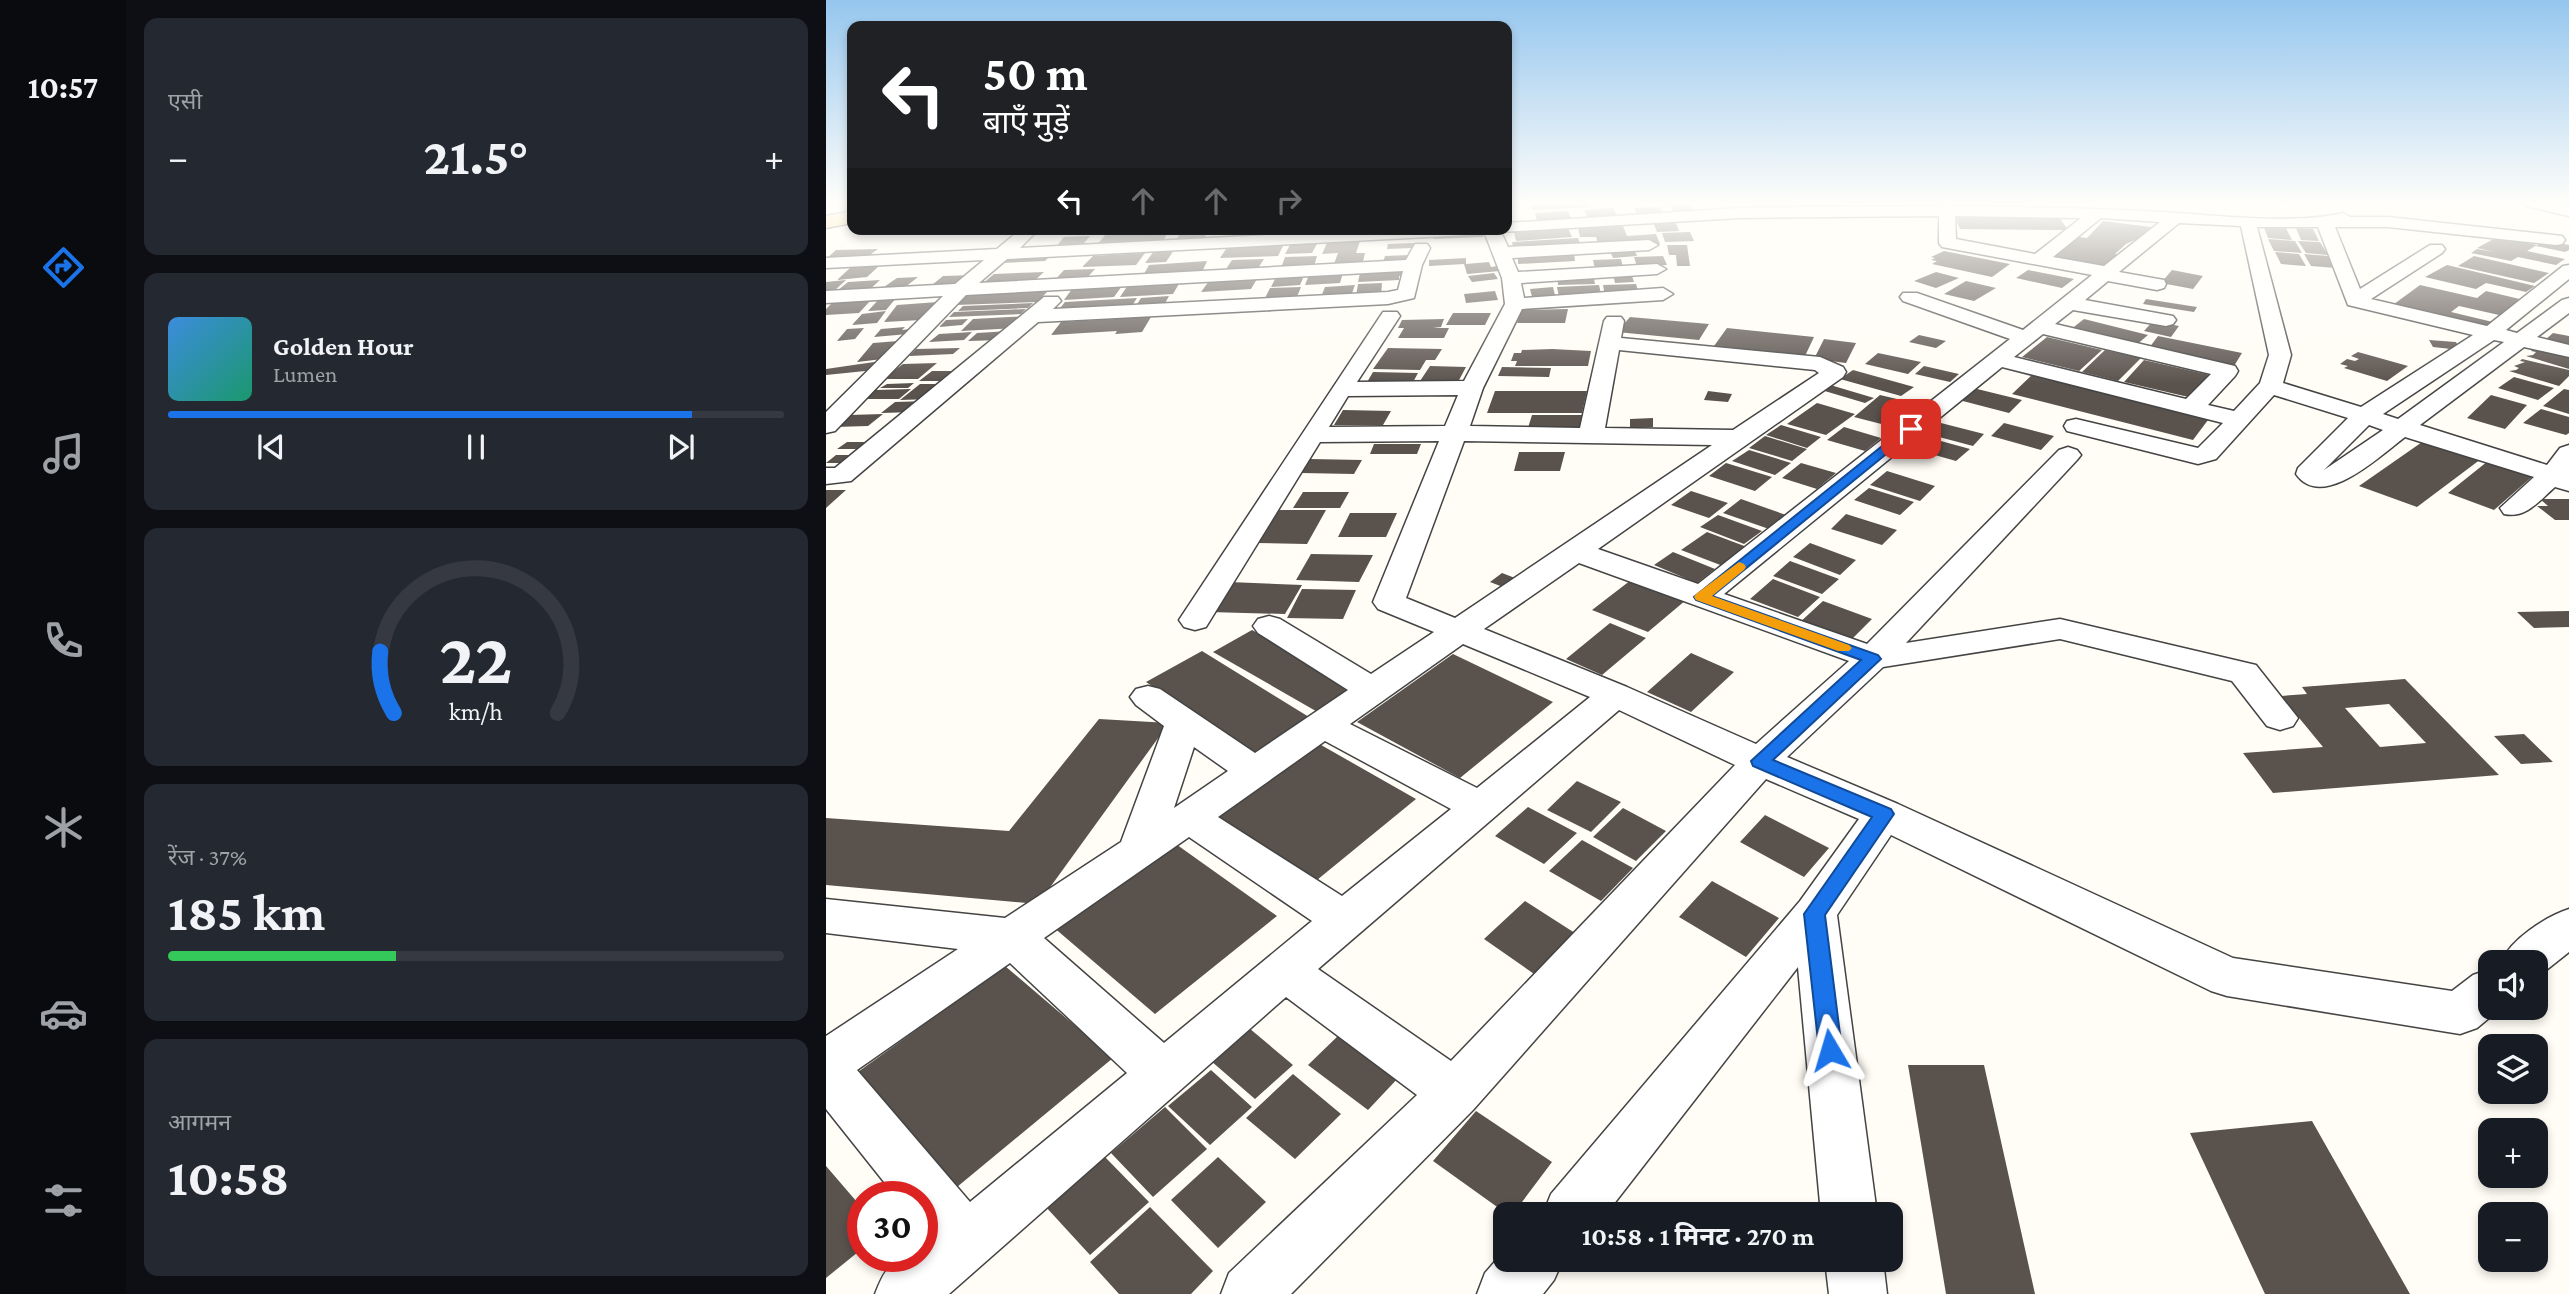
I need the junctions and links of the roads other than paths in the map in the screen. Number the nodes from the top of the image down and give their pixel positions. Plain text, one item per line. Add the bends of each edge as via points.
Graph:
1 (989, 263) edge
2 (1500, 263) edge
3 (1525, 263) edge
4 (1599, 263) edge
5 (2050, 263) edge
6 (2117, 263) edge
7 (2258, 263) edge
8 (2341, 263) edge
9 (2414, 263) edge
10 (1413, 265) joint
11 (1657, 269) dead end
12 (2569, 271) edge
13 (2100, 278) junction
14 (1068, 284) junction
15 (961, 289) junction
16 (2159, 291) dead end
17 (1663, 294) dead end
18 (1910, 297) dead end
19 (827, 298) edge
20 (1608, 298) junction
21 (2356, 301) junction
22 (2069, 303) junction
23 (2569, 304) edge
24 (1035, 316) junction
25 (1390, 316) dead end
26 (2166, 320) dead end
27 (2034, 332) junction
28 (2490, 333) junction
29 (2519, 339) junction
30 (1611, 343) junction
31 (2569, 351) edge
32 (1998, 360) junction
33 (2270, 386) junction
34 (1341, 388) junction
35 (1472, 388) junction
36 (2192, 407) junction
37 (2367, 414) junction
38 (2237, 419) junction
39 (826, 426) edge
40 (2403, 426) junction
41 (826, 433) edge
42 (1455, 433) junction
43 (1312, 435) junction
44 (1591, 435) junction
45 (891, 436) junction
46 (1739, 438) junction
47 (2564, 470) edge
48 (826, 476) edge
49 (2514, 508) dead end
50 (1575, 551) junction
51 (1701, 597) junction
52 (1195, 620) dead end
53 (1269, 626) dead end
54 (1459, 630) junction
55 (1873, 659) junction
56 (1372, 690) junction
57 (1615, 695) junction
58 (1149, 697) dead end
59 (2280, 718) dead end
60 (1184, 721) junction
61 (1322, 724) junction
62 (1760, 761) junction
63 (1254, 771) junction
64 (1480, 807) junction
65 (1884, 814) junction
66 (1189, 817) junction
67 (1139, 850) junction
68 (1815, 914) junction
69 (826, 916) edge
70 (1344, 920) junction
71 (2569, 927) edge
72 (1012, 937) junction
73 (2539, 950) edge
74 (1285, 971) junction
75 (2478, 999) edge
76 (826, 1063) edge
77 (826, 1071) edge
78 (1164, 1074) junction
79 (1455, 1093) junction
80 (1581, 1202) edge
81 (1848, 1202) edge
82 (967, 1241) junction
83 (1524, 1272) edge
84 (1855, 1272) edge
85 (904, 1294) edge
86 (1250, 1294) edge
87 (1506, 1294) edge
88 (1858, 1294) edge

1 - 15 street
2 - 35 street
3 - 20 street
4 - 11 street
5 - 13 street
6 - 13 street
7 - 33 street via 2280,355
8 - 21 street
9 - 21 street
10 - 14 street
10 - 24 street via 1407,294 1388,298
12 - 28 street
13 - 16 street
13 - 22 street
14 - 15 street
14 - 24 street
15 - 19 street
15 - 39 street
17 - 20 street
18 - 27 street
20 - 30 street via 1614,323
21 - 28 street
22 - 26 street
22 - 27 street
23 - 29 street
24 - 45 street
25 - 34 street
27 - 32 street
27 - 36 street via 2227,372
28 - 29 street
28 - 37 street
29 - 31 street
29 - 40 street
30 - 44 street
30 - 46 street via 1820,363 1835,372
32 - 36 street
32 - 51 street
33 - 37 street
33 - 38 street
34 - 35 street
34 - 43 street
35 - 42 street
36 - 38 street
37 - 40 street
37 - 40 street via 2311,468 2314,480 2339,474
38 - 55 street via 2207,454 2198,456 2072,441
40 - 47 street
41 - 45 street
42 - 43 street
42 - 44 street
42 - 54 street via 1389,602
43 - 52 street
44 - 46 street
45 - 48 street via 842,475
46 - 50 street
47 - 49 street
50 - 51 street
50 - 54 street
51 - 55 street
53 - 56 street
54 - 56 street
54 - 57 street
55 - 59 street via 2060,629 2244,673
55 - 62 street
56 - 61 street
57 - 62 street
57 - 64 street
58 - 60 street
60 - 63 street
60 - 67 street
61 - 63 street
61 - 64 street
62 - 65 street
62 - 79 street
63 - 66 street
64 - 70 street
65 - 68 street
65 - 75 street via 2227,977 2460,1013
66 - 67 street
66 - 70 street
67 - 72 street
68 - 80 street
68 - 81 street
69 - 72 street
70 - 74 street
71 - 73 street
72 - 76 street
72 - 78 street
74 - 78 street
74 - 79 street
77 - 82 street
78 - 82 street
79 - 86 street
82 - 85 street
83 - 87 street
84 - 88 street

